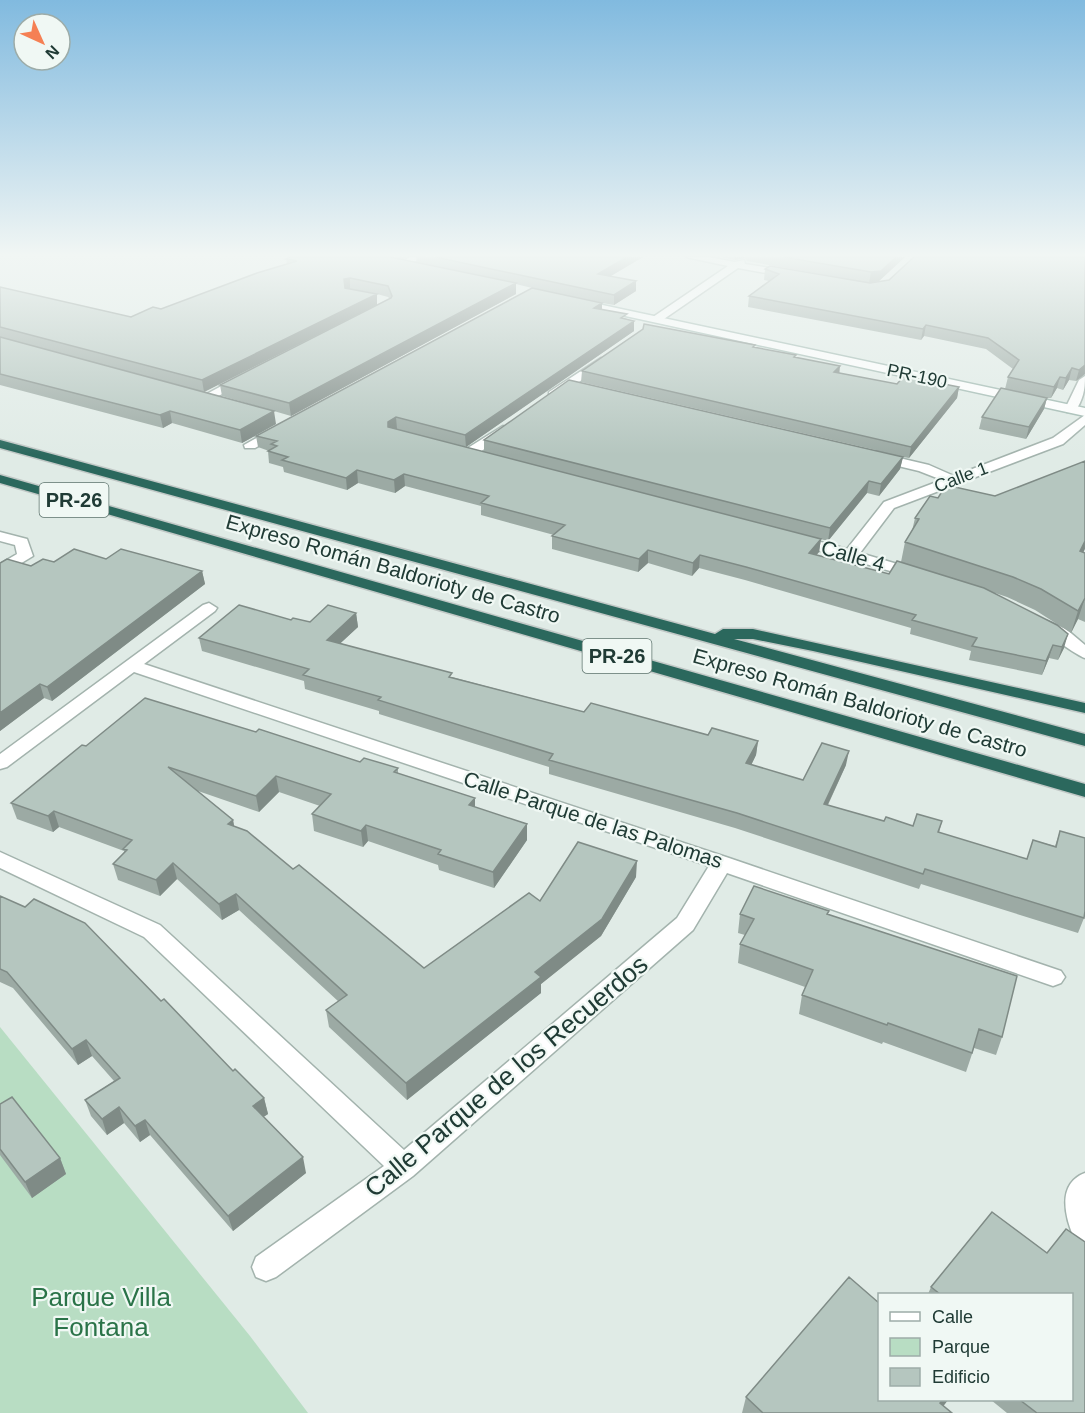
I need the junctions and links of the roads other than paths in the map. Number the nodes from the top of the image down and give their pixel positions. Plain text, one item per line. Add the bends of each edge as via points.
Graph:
1 (675, 323) edge
2 (614, 351) edge
3 (249, 376) edge
4 (1085, 380) edge
5 (229, 403) edge
6 (540, 404) edge
7 (1071, 409) junction
8 (1085, 412) edge
9 (1085, 419) edge
10 (293, 422) edge
11 (513, 423) edge
12 (0, 444) edge
13 (250, 445) dead end
14 (866, 454) edge
15 (490, 460) edge
16 (0, 479) edge
17 (953, 480) junction
18 (0, 536) edge
19 (784, 537) edge
20 (851, 554) junction
21 (0, 571) edge
22 (931, 578) edge
23 (209, 608) dead end
24 (1029, 617) edge
25 (702, 634) junction
26 (1085, 653) edge
27 (132, 666) junction
28 (1085, 708) edge
29 (1085, 740) edge
30 (0, 763) edge
31 (1085, 791) edge
32 (0, 859) edge
33 (722, 863) junction
34 (1053, 977) dead end
35 (404, 1167) junction
36 (1085, 1185) edge
37 (1082, 1225) edge
38 (266, 1267) dead end

1 - 7 street, PR-190 / PR-190
2 - 6 street via 573,387
3 - 5 street via 202,395
4 - 7 street
7 - 8 street, PR-190 / PR-190
9 - 17 street, Calle 1 via 1058,441
10 - 13 street
11 - 15 street via 462,453
12 - 25 highway, Expreso Román Baldorioty de Castro / PR-26
14 - 17 street via 924,468
16 - 31 highway, Expreso Román Baldorioty de Castro / PR-26
17 - 20 street, Calle 1 via 889,506
18 - 21 street via 22,542 25,556
19 - 20 street, Calle 4
20 - 22 street, Calle 4
23 - 27 street
24 - 26 street via 1060,633
25 - 28 highway via 753,634
25 - 29 highway, Expreso Román Baldorioty de Castro / PR-26
27 - 30 street
27 - 33 street, Calle Parque de las Palomas
32 - 35 street via 153,931
33 - 34 street, Calle Parque de las Palomas
33 - 35 street, Calle Parque de los Recuerdos via 686,924
35 - 38 street, Calle Parque de los Recuerdos
36 - 37 street via 1079,1193

